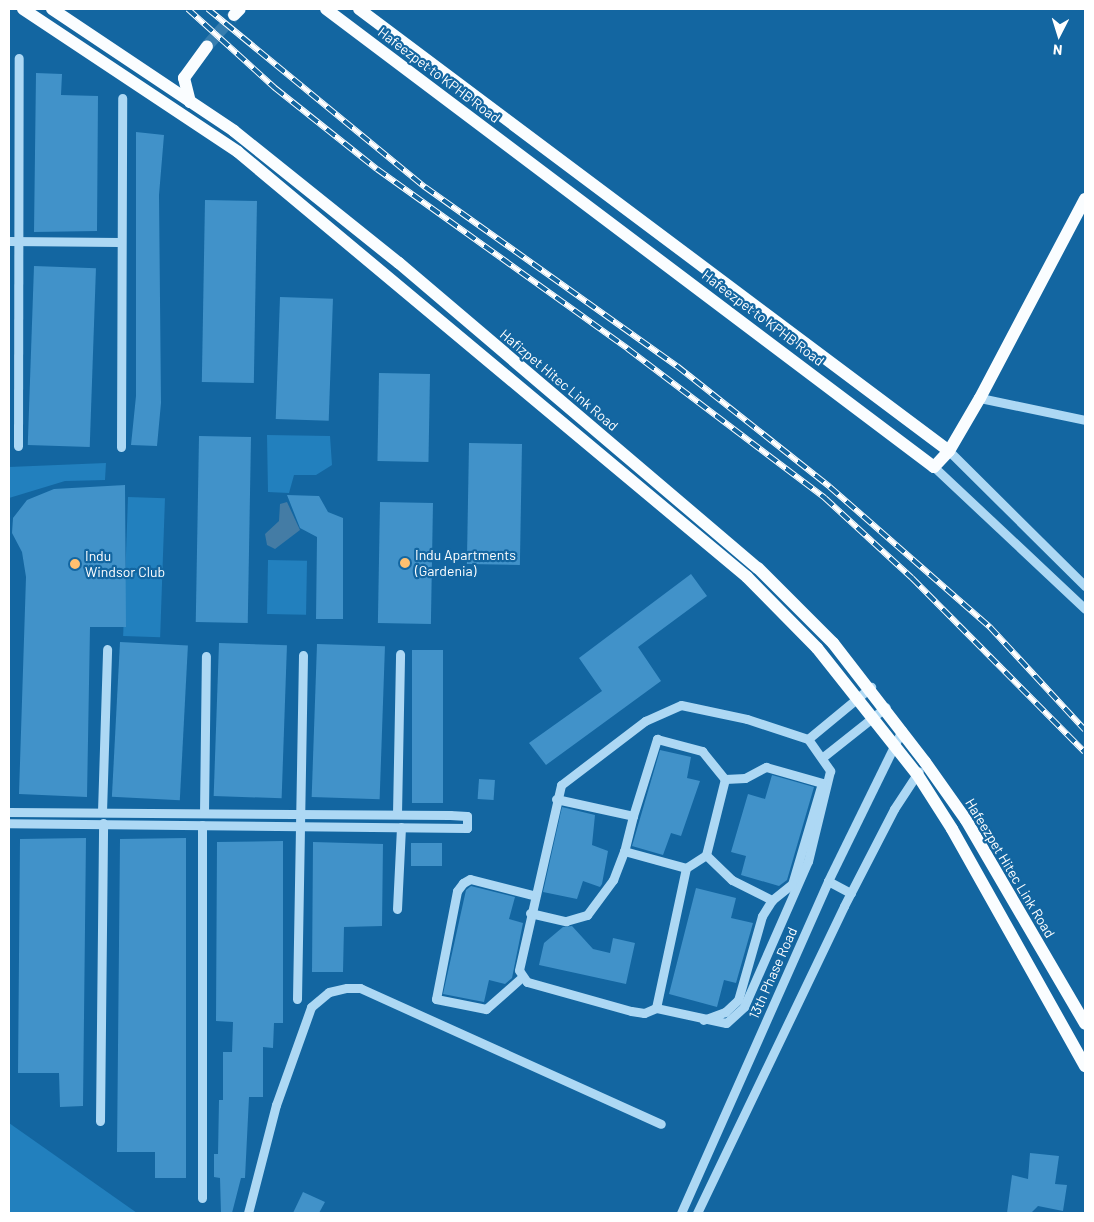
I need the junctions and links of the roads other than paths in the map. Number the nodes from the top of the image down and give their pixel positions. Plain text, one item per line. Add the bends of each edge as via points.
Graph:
1 (23, 9) edge
2 (52, 9) edge
3 (326, 9) edge
4 (359, 9) edge
5 (208, 46) tunnel mouth
6 (18, 58) dead end
7 (122, 98) dead end
8 (190, 102) junction
9 (1085, 199) edge
10 (9, 241) edge
11 (19, 241) junction
12 (119, 242) junction
13 (980, 398) junction
14 (1085, 420) edge
15 (18, 446) dead end
16 (121, 447) dead end
17 (950, 451) junction
18 (934, 467) junction
19 (1085, 586) edge
20 (1085, 609) edge
21 (107, 650) dead end
22 (400, 654) dead end
23 (303, 655) dead end
24 (206, 656) dead end
25 (871, 687) junction
26 (857, 698) junction
27 (886, 707) junction
28 (872, 718) junction
29 (902, 730) junction
30 (808, 739) junction
31 (894, 745) junction
32 (823, 757) junction
33 (925, 762) junction
34 (917, 774) junction
35 (725, 779) junction
36 (556, 799) junction
37 (9, 812) edge
38 (102, 812) junction
39 (204, 813) junction
40 (300, 813) junction
41 (397, 814) junction
42 (633, 816) junction
43 (966, 820) junction
44 (102, 822) junction
45 (9, 823) edge
46 (202, 825) junction
47 (300, 826) junction
48 (401, 826) junction
49 (952, 829) junction
50 (624, 851) junction
51 (706, 855) junction
52 (686, 868) junction
53 (828, 881) junction
54 (851, 893) junction
55 (534, 895) junction
56 (772, 900) junction
57 (397, 909) dead end
58 (530, 913) junction
59 (521, 978) junction
60 (297, 999) dead end
61 (656, 1008) junction
62 (703, 1020) junction
63 (1085, 1024) edge
64 (1085, 1066) edge
65 (100, 1121) dead end
66 (662, 1124) dead end
67 (202, 1198) dead end
68 (248, 1213) edge
69 (681, 1213) edge
70 (697, 1213) edge

1 - 26 main road, Hafeezpet Hitec Link Road via 238,152 437,315 747,578 817,648
2 - 8 main road, Hafizpet Hitec Link Road
3 - 18 main road, Hafeezpet to KPHB Road
4 - 17 main road
5 - 8 main road via 184,78
6 - 11 street
7 - 12 street
8 - 25 main road, Hafizpet Hitec Link Road via 234,131 399,263 758,568 833,642
9 - 13 main road
10 - 11 street
11 - 12 street
11 - 15 street
12 - 16 street
13 - 14 street
13 - 17 main road
17 - 18 main road
17 - 19 street
18 - 20 street
21 - 38 street
22 - 41 street
23 - 40 street
24 - 39 street
25 - 26 street
25 - 27 main road, Hafizpet Hitec Link Road
26 - 28 main road, Hafeezpet Hitec Link Road
26 - 30 street
27 - 28 street
27 - 29 main road, Hafizpet Hitec Link Road
28 - 31 main road, Hafeezpet Hitec Link Road
28 - 32 street
29 - 31 street, 13th Phase Road
29 - 33 main road, Hafeezpet Hitec Link Road
30 - 32 street
30 - 36 street via 747,719 681,705 668,708 560,785
31 - 34 main road, Hafeezpet Hitec Link Road
31 - 53 street, 13th Phase Road
32 - 62 street via 830,771 828,786 808,861 744,1007 726,1023
33 - 34 street
33 - 43 main road, Hafeezpet Hitec Link Road
34 - 49 main road, Hafeezpet Hitec Link Road
34 - 54 street via 894,809
35 - 42 street via 702,751 657,740
35 - 51 street
35 - 56 street via 745,778 766,767 822,783 792,884
36 - 42 street
36 - 55 street
37 - 38 street
38 - 39 street
39 - 40 street
40 - 41 street
40 - 47 street
41 - 48 street via 466,816 467,828
42 - 50 street
43 - 49 main road
43 - 63 main road, Hafeezpet Hitec Link Road
44 - 45 street
44 - 46 street
44 - 65 street
46 - 47 street
46 - 67 street
47 - 48 street
47 - 60 street
48 - 57 street
49 - 64 main road, Hafeezpet Hitec Link Road
50 - 52 street
50 - 58 street via 613,880 587,915 566,921
51 - 52 street
51 - 56 street via 732,880
52 - 61 street
53 - 54 street
53 - 69 street, 13th Phase Road
54 - 70 street
55 - 58 street
55 - 59 street via 470,879 463,883 457,892 436,998 486,1009
56 - 62 street via 762,916 738,1000 726,1012
58 - 59 street
59 - 61 street via 631,1011 644,1013
61 - 62 street
66 - 68 street via 360,988 347,988 329,992 311,1007 276,1104

